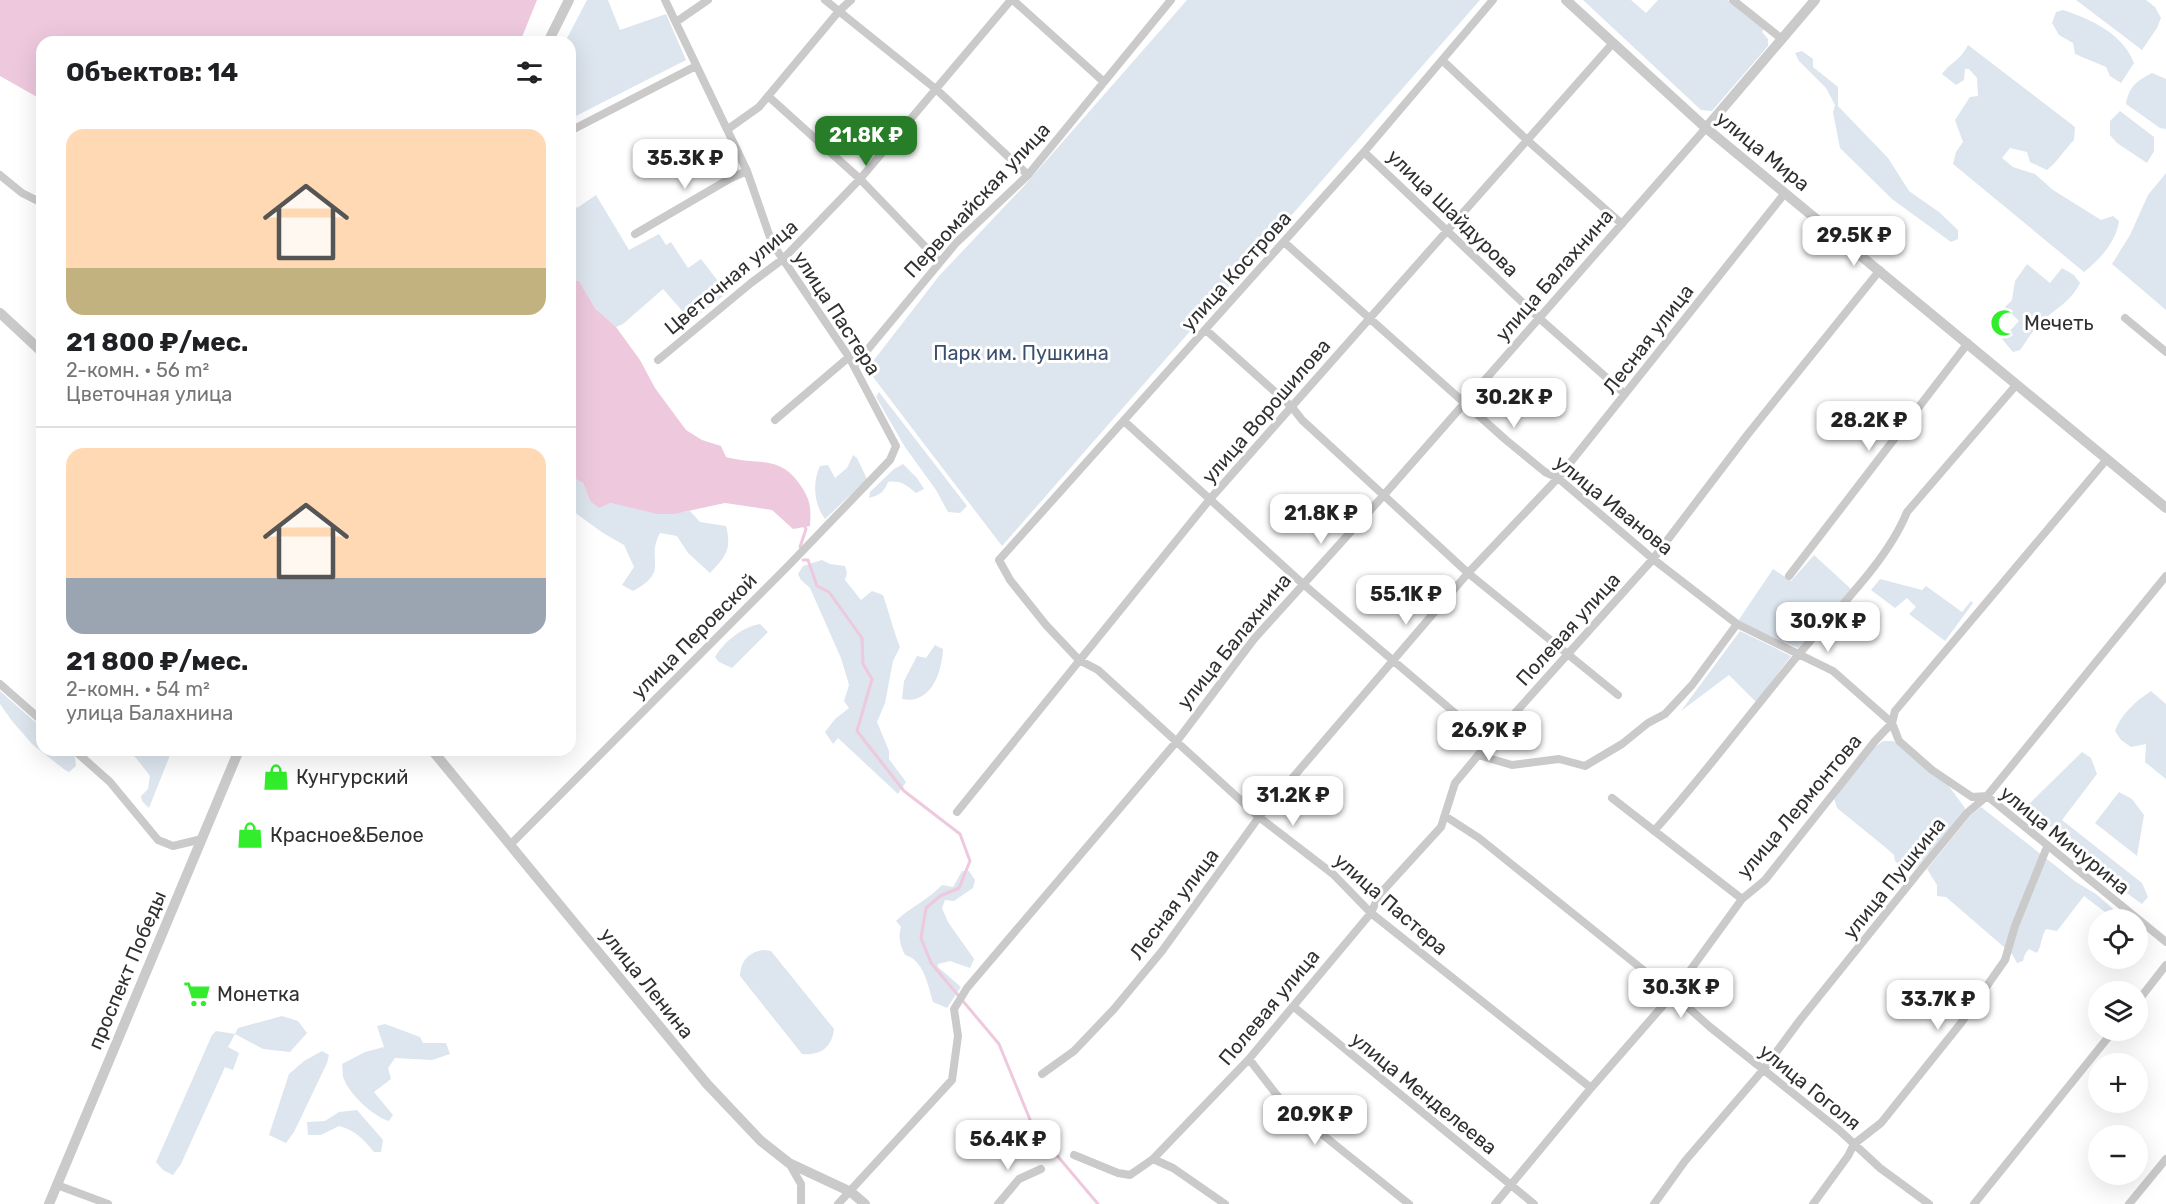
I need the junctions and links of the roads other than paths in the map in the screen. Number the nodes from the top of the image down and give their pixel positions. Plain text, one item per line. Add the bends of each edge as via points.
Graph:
1 (569, 0) edge
2 (665, 0) edge
3 (708, 0) edge
4 (825, 0) edge
5 (851, 0) edge
6 (1012, 0) edge
7 (1171, 0) edge
8 (1493, 0) edge
9 (1566, 0) edge
10 (1733, 0) edge
11 (1815, 0) edge
12 (839, 11) junction
13 (676, 22) junction
14 (551, 36) edge
15 (1782, 39) junction
16 (1613, 43) junction
17 (1442, 60) junction
18 (696, 66) junction
19 (1104, 82) junction
20 (937, 90) junction
21 (768, 96) junction
22 (576, 128) edge
23 (1706, 128) junction
24 (728, 129) junction
25 (1527, 140) junction
26 (1365, 152) junction
27 (747, 171) junction
28 (0, 175) edge
29 (1028, 175) junction
30 (860, 179) junction
31 (1785, 192) junction
32 (36, 200) edge
33 (1622, 224) junction
34 (1448, 231) junction
35 (635, 234) dead end
36 (1284, 242) junction
37 (783, 260) junction
38 (940, 262) junction
39 (1880, 270) junction
40 (0, 314) edge
41 (1370, 318) junction
42 (1539, 318) junction
43 (2125, 318) dead end
44 (1206, 330) junction
45 (1968, 343) junction
46 (36, 347) edge
47 (2166, 352) edge
48 (849, 357) junction
49 (658, 360) dead end
50 (854, 366) junction
51 (2017, 384) junction
52 (1625, 394) junction
53 (1465, 403) junction
54 (1292, 407) junction
55 (775, 420) dead end
56 (1124, 421) junction
57 (896, 446) joint
58 (2108, 459) junction
59 (1558, 478) junction
60 (1383, 496) junction
61 (1210, 500) junction
62 (2166, 508) edge
63 (1653, 559) junction
64 (999, 561) joint
65 (1468, 573) junction
66 (1790, 576) dead end
67 (2166, 576) edge
68 (1303, 584) junction
69 (1737, 624) junction
70 (1800, 653) junction
71 (1568, 654) junction
72 (1079, 660) junction
73 (1392, 662) junction
74 (0, 684) edge
75 (1618, 695) dead end
76 (36, 716) edge
77 (1892, 723) junction
78 (1177, 741) junction
79 (1489, 742) junction
80 (1478, 755) junction
81 (81, 756) edge
82 (237, 756) edge
83 (437, 756) edge
84 (1987, 796) junction
85 (1612, 798) dead end
86 (957, 812) dead end
87 (1445, 816) junction
88 (1260, 817) junction
89 (1654, 831) junction
90 (202, 839) junction
91 (510, 845) junction
92 (2047, 848) junction
93 (1742, 899) junction
94 (1371, 913) junction
95 (2166, 942) edge
96 (2166, 965) edge
97 (2148, 988) edge
98 (1673, 994) junction
99 (1294, 1007) junction
100 (2105, 1041) edge
101 (1249, 1059) junction
102 (1763, 1070) junction
103 (1042, 1074) dead end
104 (1591, 1088) junction
105 (1854, 1144) junction
106 (1074, 1155) dead end
107 (1153, 1159) junction
108 (2166, 1159) edge
109 (789, 1163) junction
110 (1041, 1169) dead end
111 (57, 1185) junction
112 (1510, 1185) junction
113 (851, 1192) junction
114 (49, 1204) edge
115 (108, 1204) edge
116 (801, 1204) edge
117 (838, 1204) edge
118 (865, 1204) edge
119 (998, 1204) edge
120 (1225, 1204) edge
121 (1409, 1204) edge
122 (1495, 1204) edge
123 (1534, 1204) edge
124 (1654, 1204) edge
125 (1813, 1204) edge
126 (1929, 1204) edge
127 (1974, 1204) edge
128 (2129, 1204) edge

1 - 14 street
2 - 13 street, улица Пастера
3 - 13 street
4 - 12 street
5 - 12 street
6 - 19 street
6 - 20 street, Цветочная улица
7 - 19 street, Первомайская улица
8 - 17 street, улица Кострова
9 - 16 street, улица Мира
10 - 15 street
11 - 15 street, улица Балахнина
12 - 20 street
12 - 21 street
13 - 18 street, улица Пастера
15 - 23 street, улица Балахнина
16 - 23 street, улица Мира
16 - 25 street, улица Ворошилова
17 - 25 street
17 - 26 street, улица Кострова
18 - 22 street
18 - 24 street, улица Пастера
19 - 29 street, Первомайская улица
20 - 29 street
20 - 30 street, Цветочная улица
21 - 24 street
21 - 30 street
23 - 31 street, улица Мира
23 - 33 street, улица Балахнина
24 - 27 street, улица Пастера
25 - 33 street
25 - 34 street, улица Ворошилова
26 - 34 street, улица Шайдурова
26 - 36 street, улица Кострова
27 - 35 street
27 - 37 street, улица Пастера via 772,243
28 - 32 street
29 - 38 street, Первомайская улица
30 - 37 street, Цветочная улица
30 - 38 street
31 - 39 street, улица Мира
31 - 52 street, Лесная улица
33 - 42 street, улица Балахнина
34 - 41 street, улица Ворошилова
34 - 42 street, улица Шайдурова
36 - 41 street, улица Иванова
36 - 44 street, улица Кострова
37 - 48 street, улица Пастера
37 - 49 street, Цветочная улица
38 - 50 street, Первомайская улица
39 - 45 street, улица Мира
39 - 63 street, Полевая улица
40 - 46 street
41 - 53 street, улица Иванова
41 - 54 street, улица Ворошилова
42 - 52 street, улица Шайдурова
42 - 53 street, улица Балахнина
43 - 47 street
44 - 54 street
44 - 56 street, улица Кострова
45 - 51 street, улица Мира
45 - 66 street
48 - 50 street, улица Пастера
48 - 55 street
50 - 57 street, улица Пастера
51 - 58 street, улица Мира
51 - 70 street via 1907,512 1900,529 1857,587
52 - 59 street, Лесная улица
53 - 59 street, улица Иванова via 1545,472
53 - 60 street, улица Балахнина
54 - 60 street
54 - 61 street, улица Ворошилова
56 - 61 street
56 - 64 street, улица Кострова
57 - 91 street, улица Перовской via 890,460 788,566
58 - 62 street, улица Мира
58 - 77 street, улица Лермонтова via 1895,711
59 - 63 street, улица Иванова
59 - 65 street, Лесная улица
60 - 65 street
60 - 68 street, улица Балахнина
61 - 68 street
61 - 72 street, улица Ворошилова
63 - 69 street, улица Иванова
63 - 71 street, Полевая улица
64 - 72 street, улица Пастера via 1046,625
65 - 71 street
65 - 73 street, Лесная улица
67 - 84 street, улица Пушкина
68 - 73 street
68 - 78 street, улица Балахнина via 1254,639
69 - 70 street, улица Иванова
69 - 80 street via 1665,714 1585,766 1559,759 1512,765
70 - 77 street, улица Мичурина via 1833,671
70 - 89 street
71 - 75 street
71 - 79 street, Полевая улица
72 - 78 street, улица Пастера via 1098,670
72 - 86 street, улица Ворошилова
73 - 79 street
73 - 88 street, Лесная улица
74 - 76 street
77 - 84 street, улица Мичурина via 1899,741 1932,770 1972,797
77 - 93 street, улица Лермонтова via 1764,880
78 - 88 street, улица Пастера
78 - 113 street, улица Балахнина via 968,988 954,1009 958,1036 952,1080
79 - 80 street, Полевая улица
80 - 87 street, Полевая улица via 1455,783
81 - 90 street via 110,782 158,840 173,846
82 - 90 street, проспект Победы
83 - 91 street, улица Ленина
84 - 92 street, улица Мичурина
84 - 102 street, улица Пушкина via 1967,813 1922,868
85 - 89 street
87 - 94 street, Полевая улица via 1442,827 1379,896
87 - 98 street, улица Гоголя via 1479,838
88 - 94 street, улица Пастера via 1333,874
88 - 103 street, Лесная улица via 1162,951 1114,1009 1074,1050
89 - 93 street
90 - 111 street, проспект Победы
91 - 109 street, улица Ленина via 707,1084 761,1141
92 - 95 street, улица Мичурина
92 - 105 street via 2015,926 2006,960 1881,1123
93 - 98 street, улица Лермонтова
94 - 99 street, Полевая улица
94 - 104 street, улица Пастера
96 - 97 street
98 - 102 street, улица Гоголя
98 - 104 street, улица Лермонтова
99 - 101 street, Полевая улица
99 - 112 street, улица Менделеева
100 - 127 street
101 - 107 street, Полевая улица
101 - 121 street via 1283,1103
102 - 105 street, улица Гоголя
102 - 124 street, улица Пушкина via 1685,1161
104 - 112 street, улица Лермонтова
105 - 125 street
105 - 126 street, улица Гоголя
106 - 107 street, Полевая улица via 1130,1175
107 - 120 street
108 - 128 street
109 - 113 street, улица Ленина
109 - 116 street via 801,1184
110 - 119 street via 1019,1179
111 - 114 street, проспект Победы
111 - 115 street
112 - 122 street, улица Лермонтова
112 - 123 street, улица Менделеева
113 - 117 street, улица Балахнина
113 - 118 street, улица Ленина

